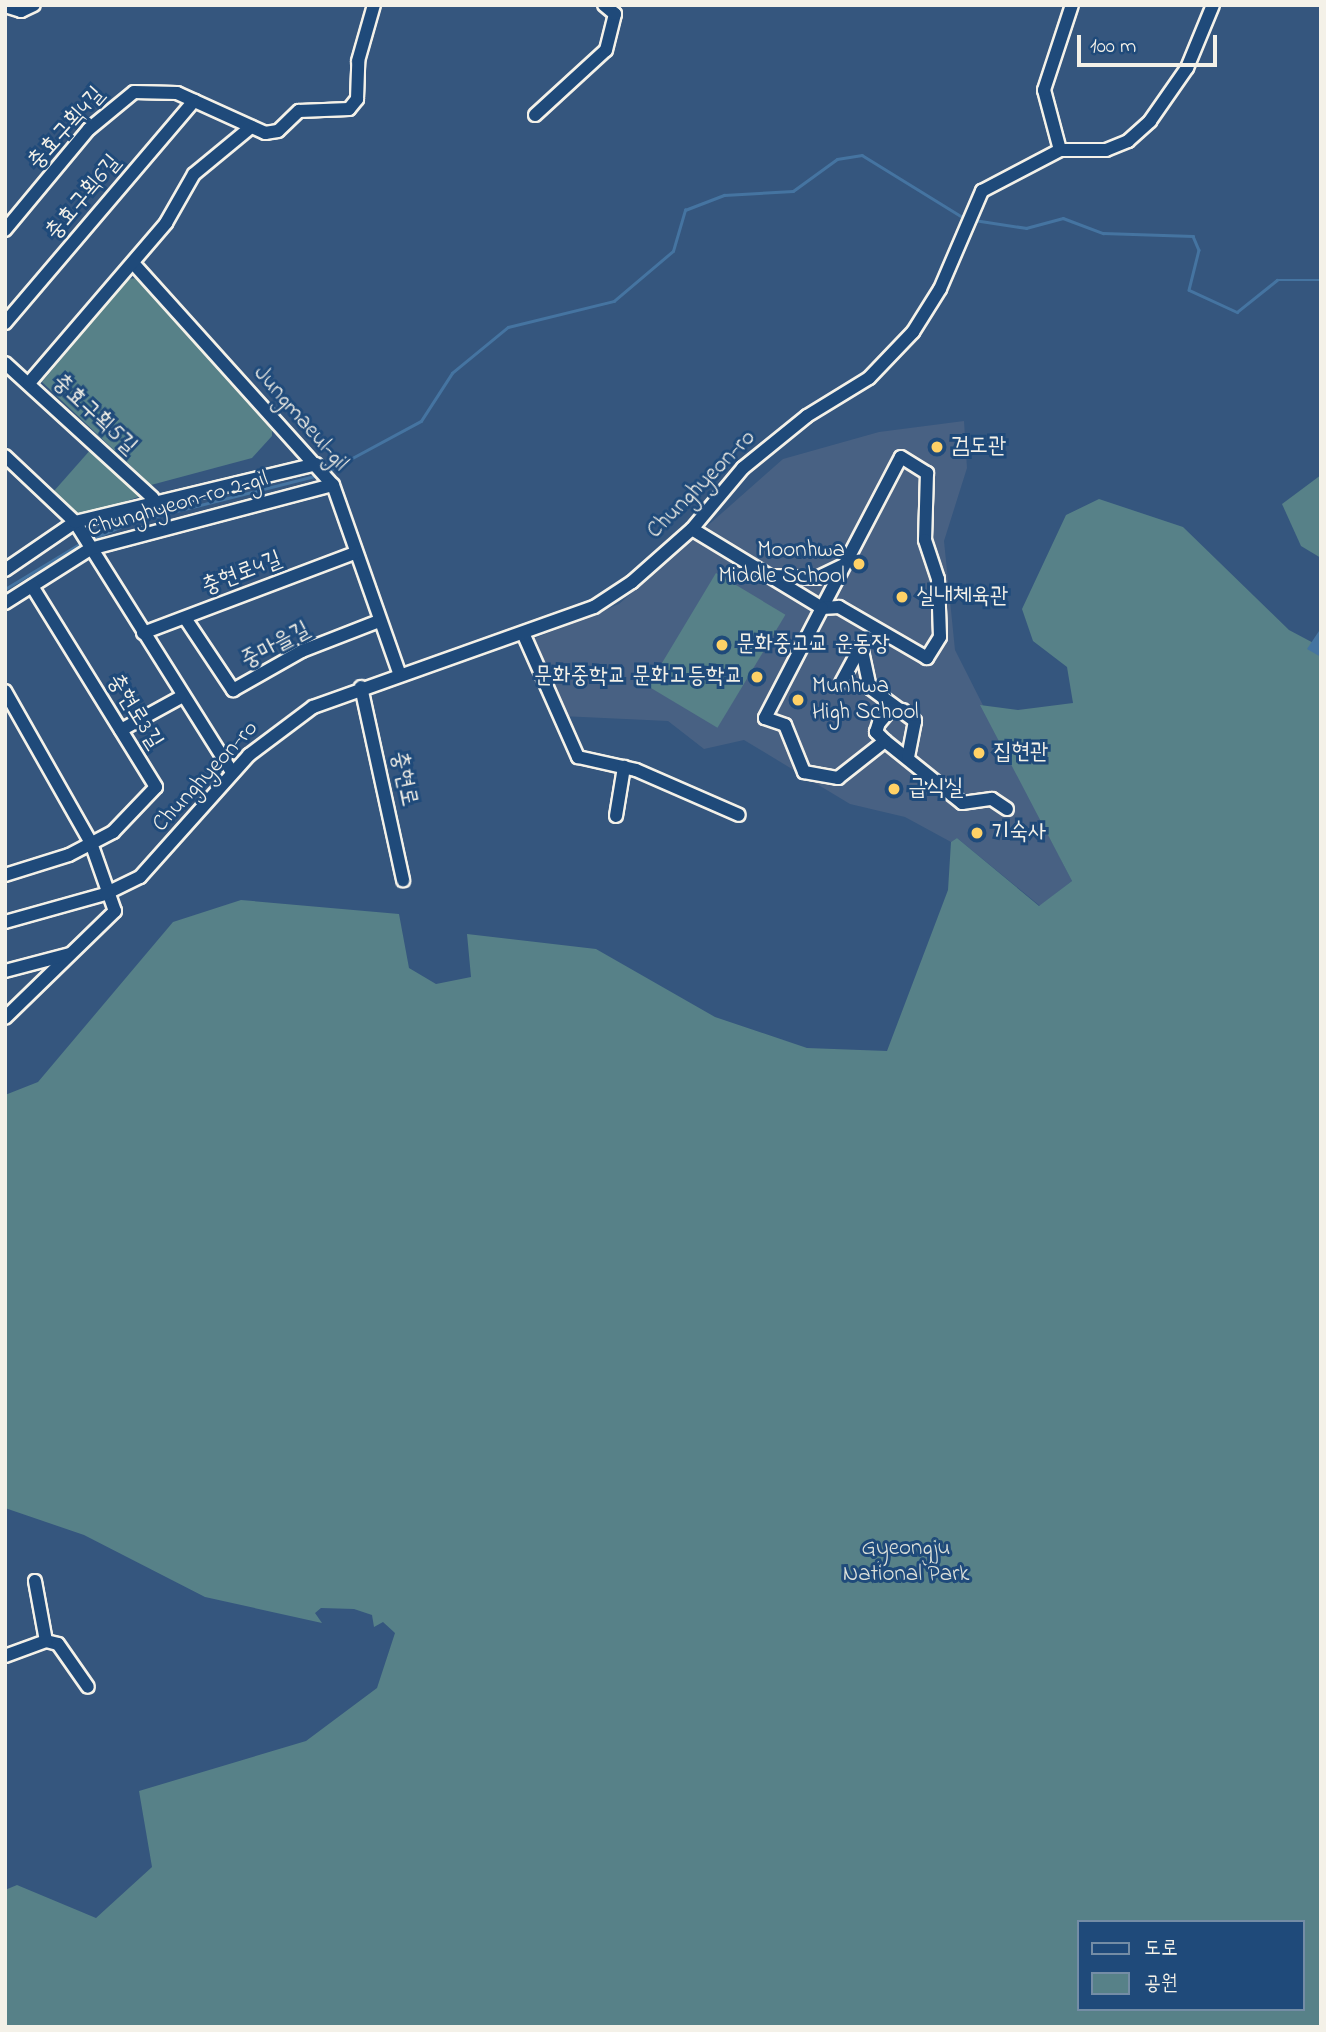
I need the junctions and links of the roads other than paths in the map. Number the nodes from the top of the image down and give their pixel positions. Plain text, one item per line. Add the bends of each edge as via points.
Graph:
1 (34, 5) edge
2 (374, 5) edge
3 (604, 5) edge
4 (1072, 5) edge
5 (1213, 5) edge
6 (5, 6) edge
7 (194, 101) junction
8 (535, 115) dead end
9 (251, 127) junction
10 (1060, 150) junction
11 (5, 230) edge
12 (133, 263) junction
13 (5, 323) edge
14 (5, 363) edge
15 (29, 383) junction
16 (8, 463) edge
17 (316, 464) junction
18 (333, 485) junction
19 (153, 498) junction
20 (75, 522) junction
21 (692, 529) junction
22 (90, 549) junction
23 (355, 554) junction
24 (845, 565) junction
25 (760, 569) junction
26 (5, 570) edge
27 (32, 586) junction
28 (5, 603) edge
29 (822, 608) junction
30 (185, 618) junction
31 (379, 621) junction
32 (143, 633) junction
33 (523, 633) junction
34 (399, 672) junction
35 (841, 683) dead end
36 (361, 687) junction
37 (5, 691) edge
38 (181, 697) junction
39 (905, 711) junction
40 (121, 730) junction
41 (885, 741) junction
42 (908, 757) junction
43 (624, 767) junction
44 (232, 772) junction
45 (1007, 809) dead end
46 (616, 816) dead end
47 (739, 816) dead end
48 (91, 843) junction
49 (6, 872) edge
50 (403, 880) dead end
51 (111, 892) junction
52 (5, 922) edge
53 (77, 950) junction
54 (5, 971) edge
55 (5, 1018) edge
56 (35, 1581) dead end
57 (46, 1641) junction
58 (5, 1656) edge
59 (88, 1687) dead end

1 - 6 street via 21,11
2 - 9 street, 충효구획4길 via 358,61 357,99 349,109 299,111 271,133
3 - 8 street via 615,14 606,51
4 - 10 street via 1044,90
5 - 10 street, Chunghyeon-ro via 1200,44 1150,121 1107,150
7 - 9 street, 충효구획4길
7 - 11 street, 충효구획4길 via 155,89 121,98
7 - 13 street, 충효구획6길
9 - 12 street via 194,174 166,223
10 - 21 street, Chunghyeon-ro via 982,191 940,289 913,332 869,379 807,416 743,468
12 - 15 street
12 - 17 street, Jungmaeul-gil
14 - 15 street, 충효구획5길
15 - 19 street, 충효구획5길
16 - 20 street
17 - 18 street, Jungmaeul-gil
17 - 19 street
18 - 22 street, Chunghyeon-ro 2-gil
18 - 23 street, Jungmaeul-gil
19 - 20 street
20 - 22 street
20 - 26 street
21 - 25 street
21 - 33 street, Chunghyeon-ro via 594,607
22 - 27 street, Chunghyeon-ro 2-gil
22 - 32 street
23 - 30 street, 충현로4길
23 - 31 street, Jungmaeul-gil
24 - 25 street via 817,578 783,579
24 - 29 street
24 - 29 street via 901,457 927,473 925,540 938,579 940,637 927,659 839,607
25 - 29 street
27 - 28 street, Chunghyeon-ro 2-gil
27 - 40 street, 충현로3길
29 - 41 street via 765,718 785,725 804,772 838,778
30 - 31 street, 중마을길 via 233,690 302,651
30 - 32 street, 충현로4길
31 - 34 street, Jungmaeul-gil
32 - 38 street
33 - 34 street, Chunghyeon-ro
33 - 43 street via 578,757
34 - 36 street, Chunghyeon-ro
35 - 39 street via 861,646 870,688
36 - 44 street, Chunghyeon-ro via 290,721
36 - 50 street, 충현로
37 - 48 street
38 - 40 street
38 - 44 street
39 - 41 street via 884,715 876,732
39 - 42 street via 915,721
40 - 48 street, 충현로3길 via 156,786 121,826
41 - 42 street
42 - 45 street via 962,803 992,799
43 - 46 street
43 - 47 street
44 - 51 street, Chunghyeon-ro via 155,863
48 - 49 street, 충현로3길
48 - 51 street
51 - 52 street, Chunghyeon-ro
51 - 53 street via 115,911
53 - 54 street
53 - 55 street
56 - 57 street
57 - 58 street
57 - 59 street via 58,1644

